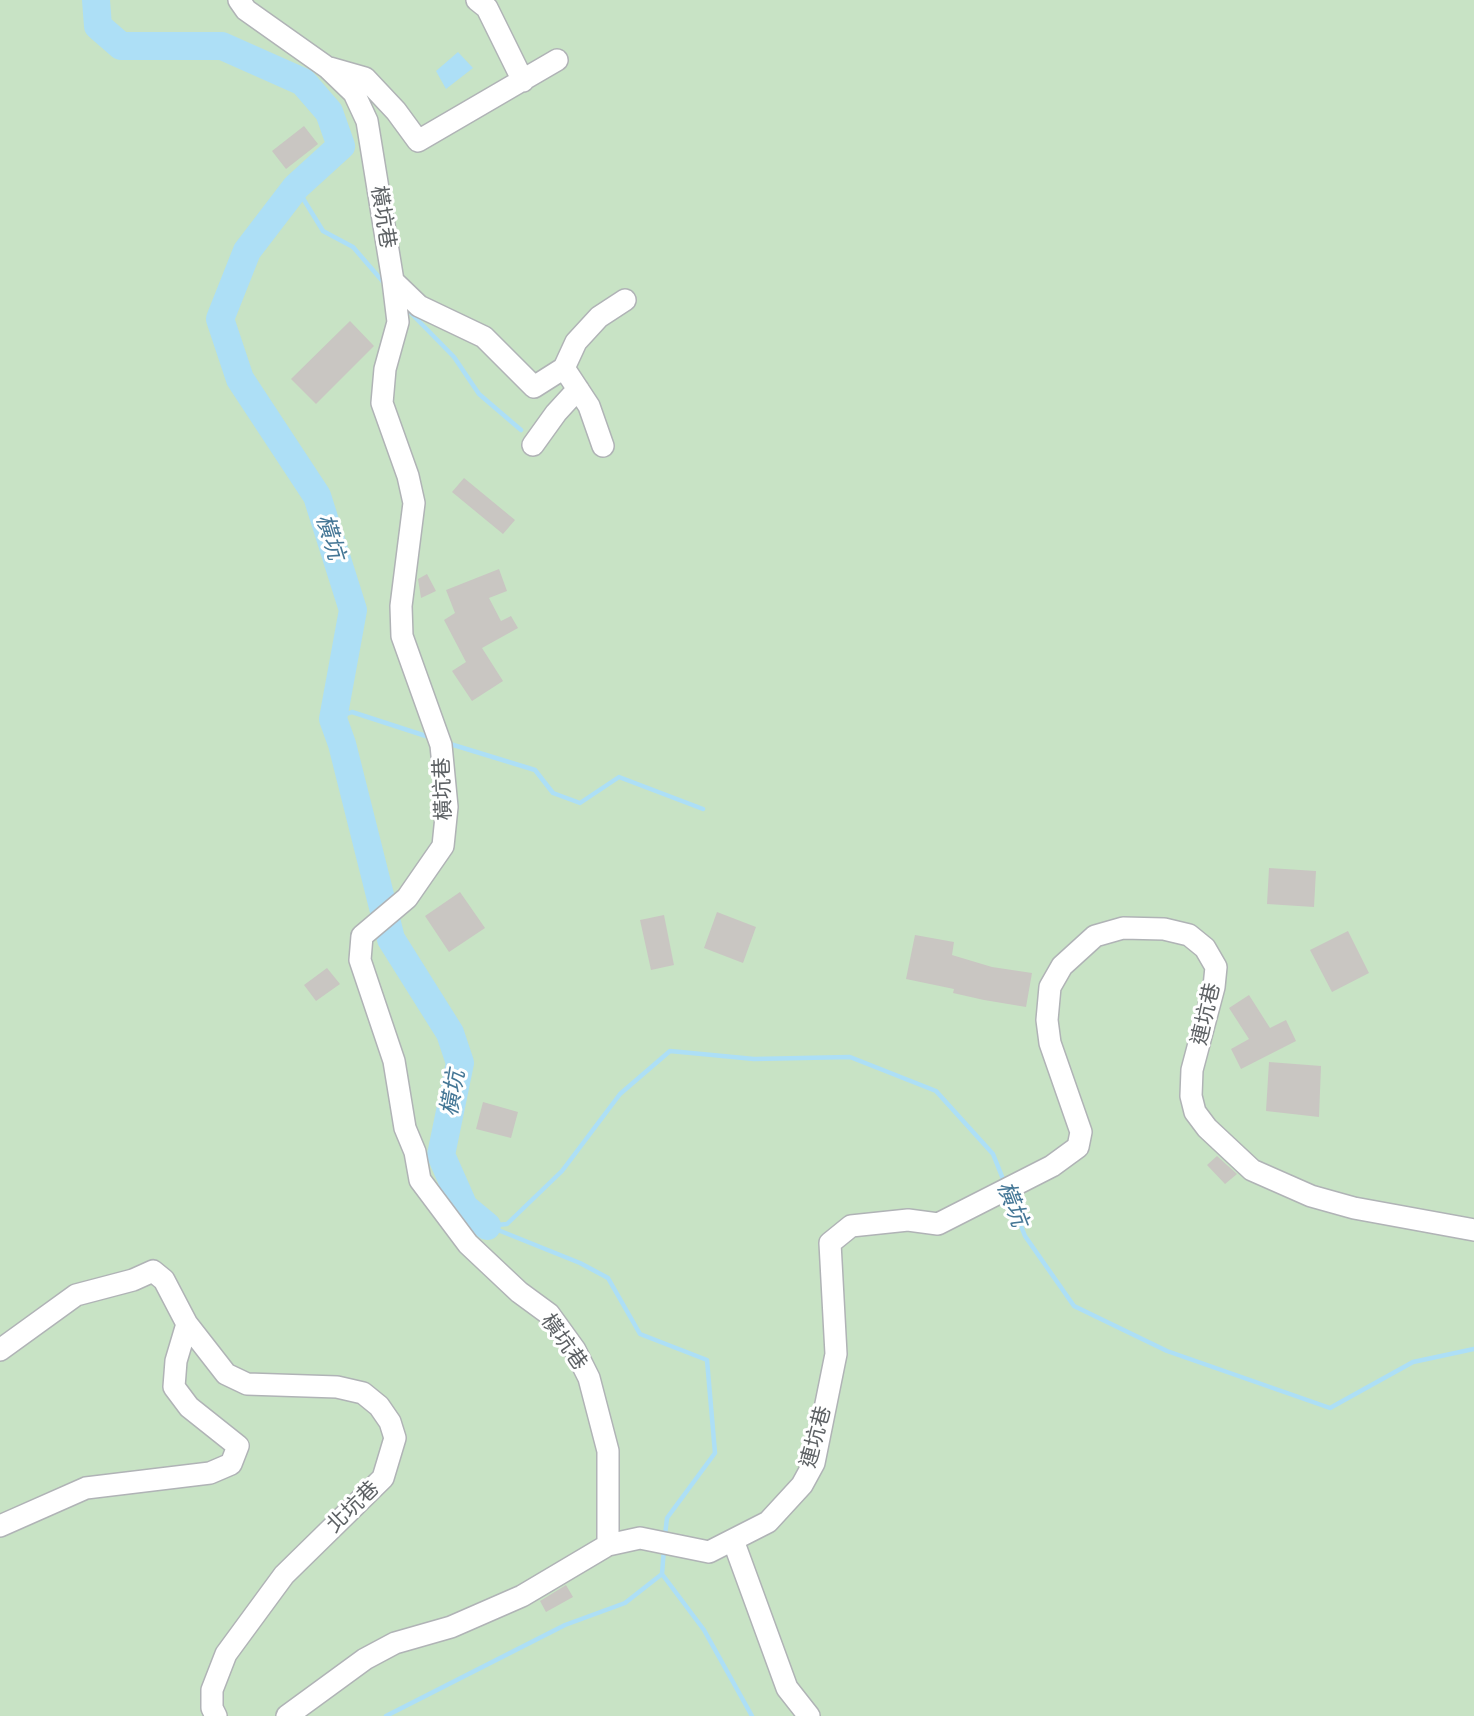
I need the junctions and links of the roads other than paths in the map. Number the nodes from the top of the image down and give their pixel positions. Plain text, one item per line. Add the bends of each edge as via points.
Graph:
1 (239, 0) edge
2 (477, 0) edge
3 (557, 60) dead end
4 (328, 68) junction
5 (523, 81) junction
6 (393, 281) junction
7 (625, 300) dead end
8 (564, 368) junction
9 (578, 389) junction
10 (533, 445) dead end
11 (603, 446) dead end
12 (1474, 1230) edge
13 (187, 1324) junction
14 (0, 1350) edge
15 (0, 1526) edge
16 (733, 1540) junction
17 (608, 1545) junction
18 (215, 1716) edge
19 (286, 1716) edge
20 (808, 1716) edge

1 - 4 street, 橫坑巷 via 246,10
2 - 5 street via 487,8
3 - 5 street
4 - 5 street via 365,78 418,141
4 - 6 street, 橫坑巷 via 354,93 367,121
6 - 8 street via 419,306 484,337 534,387
6 - 17 street, 橫坑巷 via 398,322 385,369 382,402 414,503 401,606 402,636 441,745 447,807 443,846 407,898 362,936 360,960 394,1061 405,1128 420,1180 468,1244 549,1314 589,1378 608,1451
7 - 8 street via 599,317 576,342
8 - 9 street
9 - 10 street
9 - 11 street
12 - 16 street, 連坑巷 via 1354,1208 1311,1196 1252,1170 1195,1112 1191,1082 1216,967 1205,948 1189,935 1164,929 1123,928 1095,936 1062,966 1050,987 1047,1020 1050,1043 1082,1132 1079,1147 1052,1166 938,1224 908,1220 852,1226 830,1243 836,1354 814,1464 802,1485 768,1522
13 - 14 street, 北坑巷 via 164,1280 153,1271 76,1295
13 - 15 street via 174,1387 189,1407 238,1446 231,1464 210,1473 86,1489
13 - 18 street, 北坑巷 via 226,1374 247,1384 296,1383 363,1393 386,1416 395,1438 383,1478 284,1575 226,1654 212,1690
16 - 17 street, 連坑巷 via 709,1552 640,1538
16 - 20 street via 787,1688
17 - 19 street via 522,1596 451,1627 395,1643

